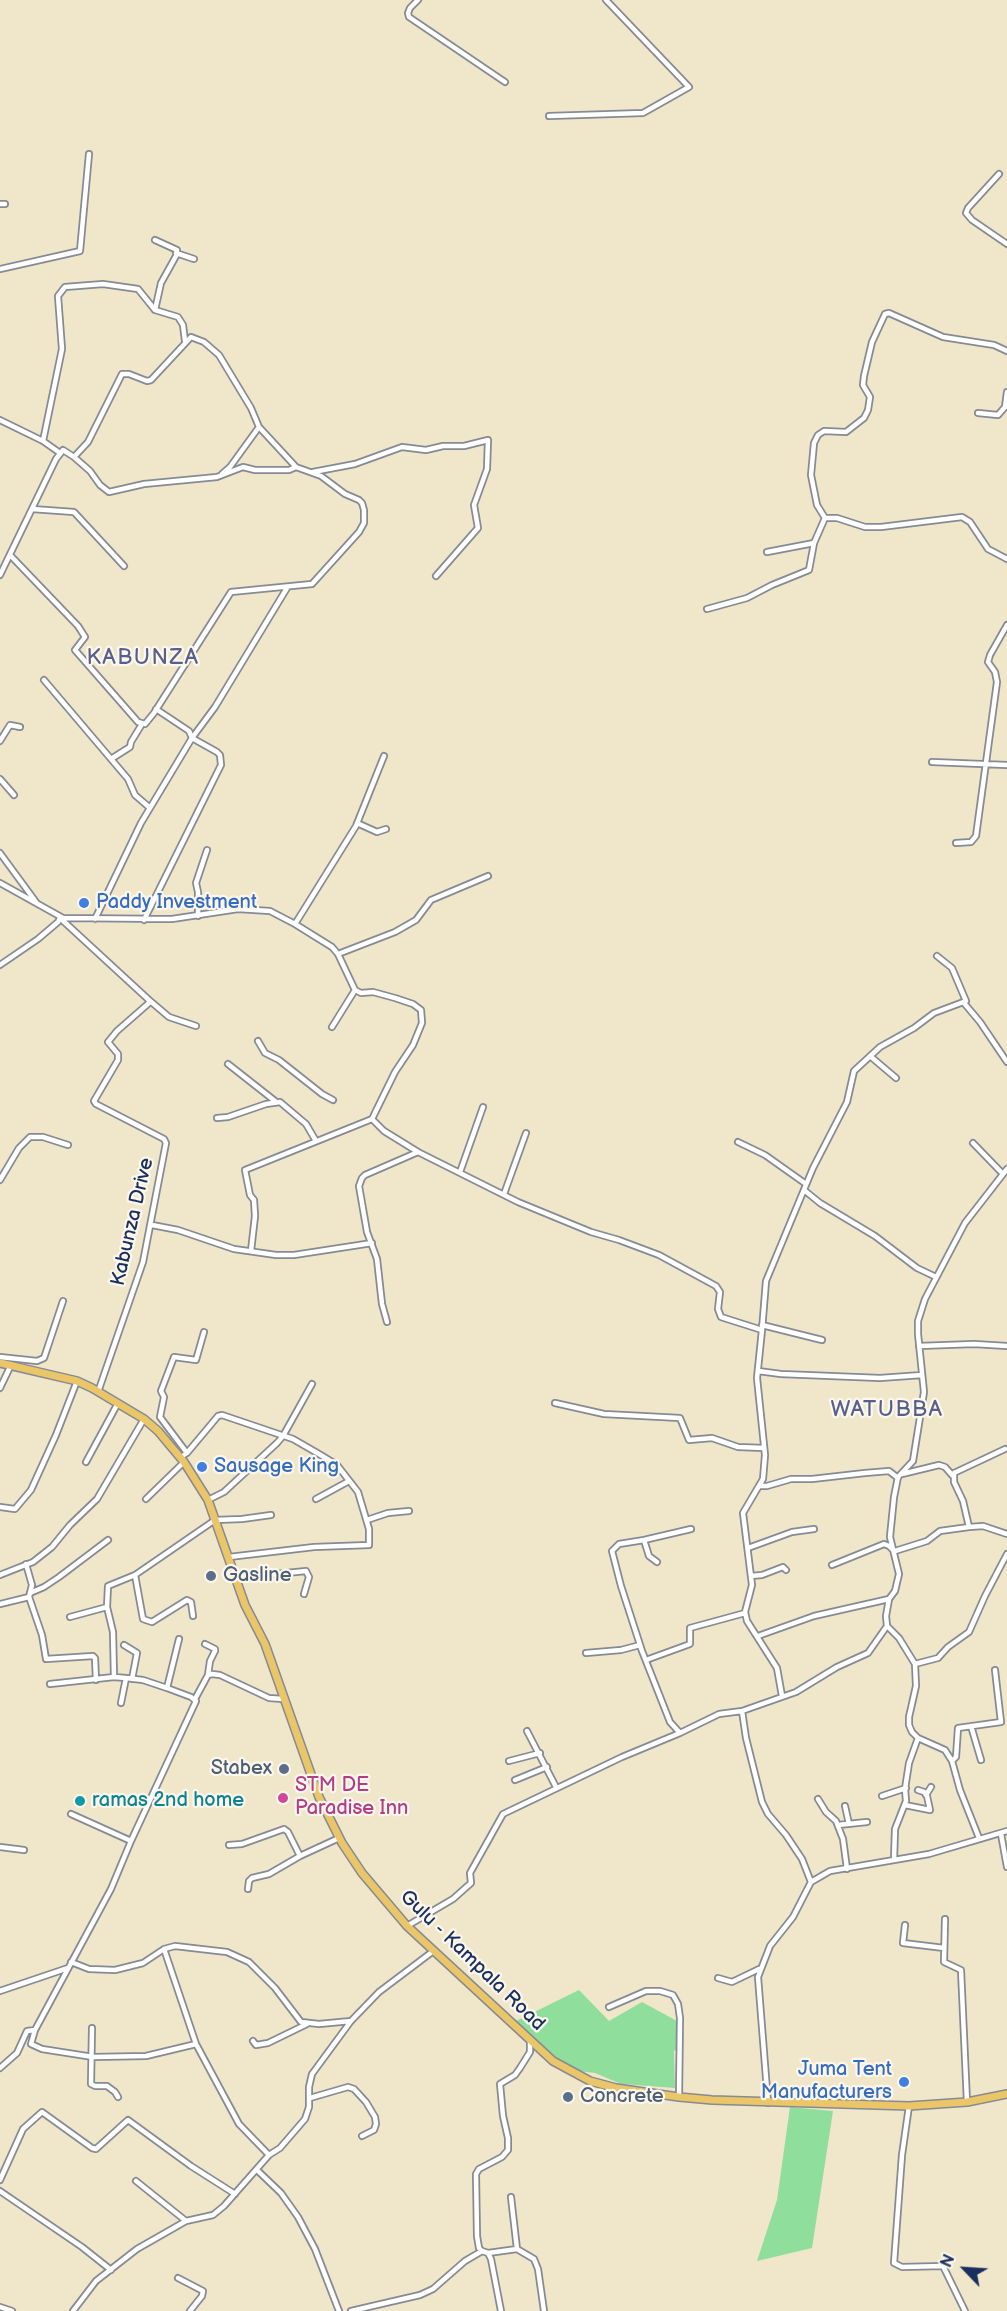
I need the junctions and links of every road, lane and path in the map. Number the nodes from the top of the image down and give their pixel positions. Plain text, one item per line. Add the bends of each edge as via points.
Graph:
1 (418, 0) edge
2 (606, 0) edge
3 (505, 82) dead end
4 (549, 116) dead end
5 (88, 154) dead end
6 (999, 174) dead end
7 (154, 240) dead end
8 (1007, 244) edge
9 (176, 254) junction
10 (194, 259) dead end
11 (0, 269) edge
12 (155, 310) junction
13 (185, 341) junction
14 (1007, 351) edge
15 (1007, 392) edge
16 (978, 413) dead end
17 (0, 420) edge
18 (259, 427) junction
19 (43, 441) junction
20 (60, 453) junction
21 (74, 457) junction
22 (296, 467) junction
23 (313, 472) junction
24 (217, 477) junction
25 (32, 509) junction
26 (825, 518) junction
27 (814, 543) junction
28 (767, 552) dead end
29 (10, 555) junction
30 (1007, 559) edge
31 (124, 566) dead end
32 (0, 575) edge
33 (435, 576) dead end
34 (287, 588) junction
35 (707, 609) dead end
36 (1007, 625) edge
37 (44, 680) dead end
38 (156, 710) junction
39 (142, 724) junction
40 (20, 727) dead end
41 (192, 738) junction
42 (0, 741) edge
43 (384, 756) dead end
44 (111, 759) junction
45 (932, 762) dead end
46 (988, 764) junction
47 (1007, 765) edge
48 (0, 779) edge
49 (14, 795) dead end
50 (150, 808) junction
51 (357, 823) junction
52 (386, 829) dead end
53 (956, 843) dead end
54 (207, 850) dead end
55 (0, 853) edge
56 (488, 876) dead end
57 (0, 883) edge
58 (37, 904) junction
59 (198, 916) junction
60 (60, 918) junction
61 (95, 919) junction
62 (144, 920) junction
63 (295, 924) junction
64 (338, 954) junction
65 (937, 956) dead end
66 (0, 965) edge
67 (355, 990) junction
68 (149, 1000) junction
69 (964, 1003) junction
70 (196, 1026) dead end
71 (332, 1027) dead end
72 (258, 1041) dead end
73 (870, 1056) junction
74 (1007, 1062) edge
75 (228, 1064) dead end
76 (896, 1078) dead end
77 (333, 1100) dead end
78 (275, 1101) junction
79 (483, 1107) dead end
80 (217, 1118) dead end
81 (372, 1119) junction
82 (526, 1133) dead end
83 (316, 1141) junction
84 (738, 1142) dead end
85 (973, 1143) dead end
86 (68, 1145) dead end
87 (418, 1152) junction
88 (460, 1172) junction
89 (1005, 1172) edge
90 (0, 1180) edge
91 (805, 1187) junction
92 (504, 1194) junction
93 (152, 1225) junction
94 (372, 1243) junction
95 (251, 1251) junction
96 (936, 1277) junction
97 (63, 1301) dead end
98 (387, 1323) dead end
99 (762, 1327) junction
100 (204, 1332) dead end
101 (822, 1341) dead end
102 (919, 1346) junction
103 (1007, 1346) edge
104 (0, 1357) edge
105 (0, 1363) edge
106 (11, 1365) junction
107 (758, 1371) junction
108 (922, 1375) junction
109 (77, 1381) junction
110 (312, 1384) dead end
111 (0, 1388) edge
112 (98, 1392) junction
113 (118, 1403) junction
114 (555, 1403) dead end
115 (144, 1419) junction
116 (283, 1437) junction
117 (764, 1448) junction
118 (1005, 1449) dead end
119 (184, 1457) junction
120 (86, 1462) dead end
121 (954, 1473) junction
122 (899, 1477) junction
123 (349, 1481) junction
124 (760, 1486) junction
125 (146, 1499) dead end
126 (316, 1499) dead end
127 (208, 1500) junction
128 (0, 1507) edge
129 (409, 1511) dead end
130 (271, 1515) dead end
131 (215, 1520) junction
132 (367, 1520) junction
133 (969, 1527) junction
134 (691, 1529) dead end
135 (814, 1529) dead end
136 (1007, 1534) edge
137 (108, 1540) dead end
138 (644, 1540) junction
139 (748, 1548) junction
140 (894, 1551) junction
141 (1007, 1554) edge
142 (229, 1557) junction
143 (657, 1562) dead end
144 (26, 1564) junction
145 (831, 1564) dead end
146 (786, 1570) dead end
147 (0, 1575) edge
148 (135, 1575) junction
149 (751, 1576) junction
150 (236, 1578) junction
151 (304, 1594) dead end
152 (29, 1595) junction
153 (889, 1599) junction
154 (0, 1604) edge
155 (107, 1607) junction
156 (745, 1613) junction
157 (193, 1616) dead end
158 (70, 1617) dead end
159 (887, 1626) junction
160 (758, 1636) junction
161 (179, 1639) dead end
162 (205, 1644) dead end
163 (124, 1645) dead end
164 (640, 1645) junction
165 (586, 1653) dead end
166 (646, 1660) junction
167 (915, 1664) junction
168 (995, 1670) dead end
169 (208, 1675) junction
170 (114, 1677) junction
171 (126, 1678) junction
172 (132, 1679) junction
173 (96, 1680) junction
174 (50, 1684) dead end
175 (167, 1688) junction
176 (782, 1696) junction
177 (195, 1699) junction
178 (283, 1699) junction
179 (121, 1703) dead end
180 (742, 1711) junction
181 (1004, 1721) edge
182 (971, 1726) junction
183 (527, 1731) dead end
184 (680, 1733) junction
185 (918, 1738) junction
186 (540, 1753) junction
187 (981, 1760) dead end
188 (509, 1761) dead end
189 (952, 1761) junction
190 (547, 1767) junction
191 (515, 1780) dead end
192 (556, 1787) junction
193 (931, 1787) dead end
194 (906, 1788) junction
195 (918, 1790) dead end
196 (926, 1795) junction
197 (882, 1796) dead end
198 (818, 1800) dead end
199 (905, 1805) junction
200 (845, 1806) dead end
201 (70, 1814) dead end
202 (867, 1822) dead end
203 (849, 1824) junction
204 (838, 1825) junction
205 (1007, 1831) edge
206 (1001, 1834) junction
207 (339, 1838) junction
208 (979, 1838) junction
209 (131, 1841) junction
210 (229, 1845) dead end
211 (0, 1847) edge
212 (24, 1850) dead end
213 (300, 1856) junction
214 (894, 1860) junction
215 (1007, 1867) edge
216 (847, 1869) junction
217 (811, 1882) junction
218 (248, 1889) dead end
219 (945, 1919) dead end
220 (905, 1925) dead end
221 (407, 1926) junction
222 (944, 1947) junction
223 (164, 1949) junction
224 (432, 1952) junction
225 (71, 1962) junction
226 (68, 1968) junction
227 (759, 1970) junction
228 (718, 1978) dead end
229 (0, 1991) edge
230 (609, 2007) dead end
231 (351, 2021) junction
232 (310, 2023) junction
233 (92, 2028) dead end
234 (35, 2030) junction
235 (253, 2041) dead end
236 (530, 2042) junction
237 (196, 2044) junction
238 (93, 2057) junction
239 (0, 2068) edge
240 (1007, 2094) edge
241 (118, 2097) dead end
242 (679, 2097) junction
243 (310, 2098) junction
244 (967, 2102) junction
245 (768, 2103) junction
246 (909, 2106) junction
247 (362, 2136) dead end
248 (269, 2155) junction
249 (257, 2170) junction
250 (0, 2180) edge
251 (136, 2181) dead end
252 (0, 2191) edge
253 (235, 2194) junction
254 (511, 2197) dead end
255 (186, 2221) junction
256 (517, 2249) junction
257 (482, 2251) junction
258 (488, 2253) junction
259 (111, 2270) junction
260 (178, 2278) dead end
261 (77, 2305) junction
262 (0, 2307) edge
263 (12, 2311) edge
264 (73, 2311) edge
265 (84, 2311) edge
266 (190, 2311) edge
267 (339, 2311) edge
268 (351, 2311) edge
269 (501, 2311) edge
270 (544, 2311) edge
271 (965, 2311) edge

1 - 3 street via 410,8 409,17
2 - 4 street via 690,87 642,113
5 - 11 street via 80,251
6 - 8 street via 966,213
7 - 9 street via 172,246
9 - 10 street
9 - 12 street via 161,283
12 - 13 street via 178,317
12 - 19 street via 132,287 103,284 65,287 61,291 58,296 62,349
13 - 18 street via 195,337 219,355
13 - 21 street via 149,381 122,374 88,442
14 - 26 street via 994,345 943,337 885,314 870,348 864,376 863,385 870,398 864,418 846,432 824,431 814,443 811,475 817,505
15 - 16 street via 1005,407 998,415
17 - 19 street
18 - 22 street
18 - 24 street via 230,467
19 - 20 street
20 - 21 street via 64,450
20 - 25 street
21 - 24 street via 109,492 144,484
22 - 23 street
22 - 24 street via 243,467
23 - 33 street via 355,464 402,447 426,450 488,440 487,469 474,506 478,528
23 - 34 street via 361,502 364,523 312,584
25 - 29 street
25 - 31 street via 74,512
26 - 27 street
26 - 30 street via 881,527 962,517 970,522 988,549
27 - 28 street
27 - 35 street via 809,570 747,598
29 - 32 street
29 - 39 street via 78,627 85,637 75,650
34 - 38 street via 231,592
34 - 41 street
36 - 46 street via 988,662 997,682
37 - 44 street
38 - 39 street
38 - 41 street via 189,731
39 - 44 street via 130,747
40 - 42 street via 10,725
41 - 50 street
41 - 62 street via 217,752 221,765
43 - 51 street
44 - 50 street via 132,785 135,795
45 - 46 street
46 - 47 street
46 - 53 street via 976,837 970,842
48 - 49 street
50 - 61 street
51 - 52 street via 377,832
51 - 63 street
54 - 59 street via 196,884
55 - 58 street
56 - 64 street via 431,900 416,920 395,932
57 - 58 street
58 - 60 street
59 - 62 street
59 - 63 street via 258,909
60 - 61 street
60 - 66 street
60 - 68 street
61 - 62 street
63 - 64 street
64 - 67 street
65 - 69 street via 952,968 966,999
67 - 71 street
67 - 81 street via 413,1004 423,1015 413,1046
68 - 70 street via 169,1017
68 - 93 street, Kabunza Drive via 110,1039 108,1044 118,1059 94,1101 164,1138
69 - 73 street via 934,1013
69 - 74 street
72 - 77 street via 266,1053
73 - 76 street
73 - 91 street via 852,1076 847,1102
75 - 78 street
78 - 80 street
78 - 83 street via 306,1124
79 - 88 street
81 - 83 street
81 - 87 street
82 - 92 street
83 - 95 street via 245,1170 254,1200
84 - 91 street via 765,1155
85 - 89 street
86 - 90 street via 30,1137
87 - 88 street
87 - 94 street via 362,1178 359,1186
88 - 92 street
89 - 96 street via 970,1216
91 - 96 street via 820,1203
91 - 99 street via 766,1281
92 - 99 street via 591,1232 659,1255 716,1286 721,1317
93 - 95 street via 234,1250
93 - 112 street, Kabunza Drive via 139,1276
94 - 95 street via 294,1256
94 - 98 street
96 - 102 street via 918,1321
97 - 104 street via 44,1358
99 - 101 street
99 - 107 street
100 - 119 street via 196,1360 174,1357 161,1391 164,1397 160,1417
102 - 103 street
102 - 108 street
105 - 106 main road, Gulu - Kampala Road
106 - 109 main road, Gulu - Kampala Road
106 - 111 street
107 - 108 street via 880,1378
107 - 117 street
108 - 122 street via 924,1392 913,1461
109 - 112 main road, Gulu - Kampala Road
109 - 128 street via 31,1490 15,1509
110 - 116 street
112 - 113 main road, Gulu - Kampala Road
113 - 115 main road, Gulu - Kampala Road
113 - 120 street
114 - 117 street via 604,1414 680,1418 689,1440 712,1438 738,1447
115 - 119 main road, Gulu - Kampala Road
115 - 144 street via 97,1499 42,1558
116 - 119 street via 220,1414
116 - 123 street via 337,1465
116 - 127 street via 224,1492
117 - 124 street
118 - 121 street
119 - 125 street
119 - 127 main road, Gulu - Kampala Road
121 - 122 street via 939,1466
121 - 133 street
122 - 124 street via 889,1472 865,1473 791,1479
122 - 140 street via 890,1529
123 - 126 street
123 - 132 street via 358,1492
124 - 139 street via 743,1513
127 - 131 main road, Gulu - Kampala Road
129 - 132 street
130 - 131 street
131 - 142 main road, Gulu - Kampala Road
131 - 148 street
132 - 142 street via 370,1543 366,1546 314,1547
133 - 136 street via 983,1526
133 - 140 street via 940,1532 927,1541
134 - 138 street
135 - 139 street via 792,1532
137 - 152 street
138 - 143 street via 649,1556
138 - 164 street via 619,1544 612,1551
139 - 149 street
140 - 145 street via 884,1544
140 - 153 street via 899,1574
141 - 167 street via 969,1632 938,1658
142 - 150 main road, Gulu - Kampala Road
144 - 147 street
144 - 152 street via 32,1581
146 - 149 street via 783,1567
148 - 155 street via 108,1586
148 - 157 street via 143,1619 152,1622 187,1600 191,1602
149 - 156 street
150 - 151 street via 306,1571 309,1577
150 - 178 main road, Gulu - Kampala Road via 244,1605 265,1644
152 - 154 street
152 - 173 street via 46,1659 93,1656
153 - 159 street
153 - 160 street via 814,1616
155 - 158 street
155 - 170 street via 113,1632
156 - 160 street
156 - 166 street via 690,1628 690,1644
159 - 167 street via 900,1638
159 - 176 street via 868,1653
160 - 176 street via 777,1668
161 - 175 street
162 - 169 street via 215,1649
163 - 172 street via 137,1653
164 - 165 street
164 - 166 street
166 - 184 street via 670,1722
167 - 185 street via 916,1686 909,1725
168 - 181 street
169 - 177 street
169 - 178 street via 220,1675 269,1698
170 - 171 street
170 - 173 street
171 - 172 street
171 - 179 street
172 - 175 street
173 - 174 street
175 - 177 street
176 - 180 street
177 - 209 street via 192,1713
178 - 207 main road, Gulu - Kampala Road via 319,1797
180 - 184 street via 719,1714
180 - 217 street via 762,1802 802,1859
181 - 182 street
182 - 187 street
182 - 189 street via 958,1728 956,1757
183 - 186 street
184 - 192 street
185 - 189 street via 945,1750
185 - 194 street
186 - 188 street
186 - 190 street
189 - 208 street
190 - 191 street
190 - 192 street
192 - 221 street via 503,1814 470,1873 471,1883 453,1899
193 - 196 street
194 - 197 street
194 - 199 street
195 - 196 street
196 - 199 street via 930,1810
198 - 204 street
199 - 214 street via 896,1829
200 - 203 street
201 - 209 street
202 - 203 street
203 - 204 street
204 - 216 street
205 - 206 street
206 - 208 street
206 - 215 street
207 - 213 street
207 - 221 main road, Gulu - Kampala Road via 362,1873
208 - 214 street
209 - 225 street via 111,1889
210 - 213 street via 284,1829
211 - 212 street
213 - 218 street via 269,1874 252,1878
214 - 216 street
216 - 217 street via 830,1871
217 - 227 street
219 - 222 street
220 - 222 street via 903,1943
221 - 224 main road, Gulu - Kampala Road
222 - 244 street via 945,1963 961,1970
223 - 225 street via 143,1963 115,1970 89,1969
223 - 232 street via 186,1946 238,1955 266,1979 301,2022
223 - 237 street
224 - 231 street via 379,1992
224 - 236 main road, Gulu - Kampala Road
225 - 226 street
226 - 229 street
226 - 234 street
227 - 228 street via 732,1982
227 - 245 street
230 - 242 street via 646,1991 673,1995 680,2018
231 - 232 street
231 - 243 street via 312,2074
232 - 235 street via 268,2043 256,2045
233 - 238 street
234 - 238 street via 31,2041 34,2046
234 - 239 street via 27,2031 17,2053
236 - 242 main road, Gulu - Kampala Road via 553,2061 590,2080
236 - 257 street via 530,2052 520,2068 500,2084 508,2150 476,2172 477,2236
237 - 238 street via 146,2056
237 - 248 street via 239,2124
238 - 241 street via 91,2084 107,2086
240 - 244 main road, Gulu - Kampala Road
242 - 245 main road, Gulu - Kampala Road
243 - 247 street via 348,2087 354,2089 366,2102 376,2124 374,2130
243 - 248 street via 301,2124
244 - 246 main road, Gulu - Kampala Road
245 - 246 main road, Gulu - Kampala Road
246 - 271 street via 894,2263 902,2267 943,2266
248 - 249 street
249 - 253 street
249 - 267 street via 298,2217
250 - 253 street via 23,2129 42,2112 96,2149 128,2120
251 - 255 street
252 - 259 street
253 - 255 street via 216,2213
254 - 256 street
255 - 259 street via 137,2249
256 - 258 street
256 - 270 street via 537,2263
257 - 258 street
257 - 268 street via 420,2295
258 - 269 street
259 - 261 street via 96,2281
260 - 266 street via 203,2291
261 - 264 street
261 - 265 street
262 - 263 street

